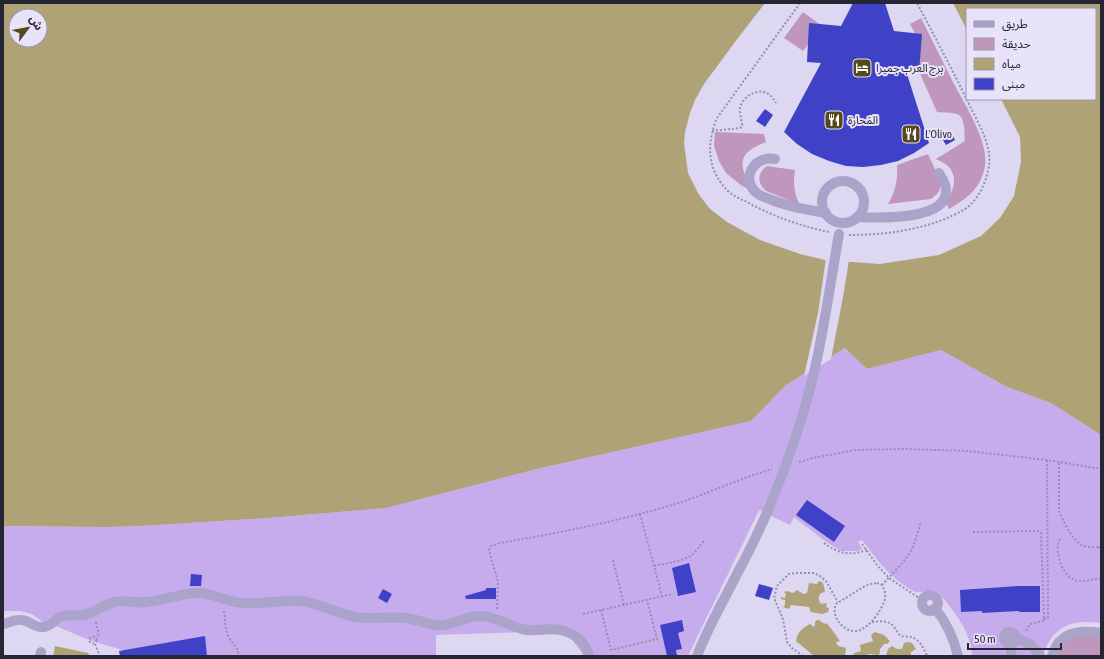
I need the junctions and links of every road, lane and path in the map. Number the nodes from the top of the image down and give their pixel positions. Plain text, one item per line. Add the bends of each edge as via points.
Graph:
1 (800, 3) edge
2 (917, 3) edge
3 (776, 103) dead end
4 (712, 131) junction
5 (775, 160) dead end
6 (939, 173) dead end
7 (826, 213) junction
8 (857, 216) junction
9 (841, 222) junction
10 (839, 234) junction
11 (1047, 460) dead end
12 (1060, 463) dead end
13 (640, 514) dead end
14 (921, 522) dead end
15 (973, 532) dead end
16 (1060, 539) dead end
17 (704, 541) dead end
18 (824, 543) dead end
19 (862, 544) dead end
20 (1100, 547) edge
21 (866, 550) junction
22 (1101, 550) edge
23 (613, 560) dead end
24 (654, 566) junction
25 (889, 578) junction
26 (1101, 579) edge
27 (882, 585) junction
28 (673, 594) dead end
29 (662, 596) junction
30 (224, 599) junction
31 (647, 600) junction
32 (922, 600) joint
33 (838, 602) junction
34 (624, 605) junction
35 (601, 610) junction
36 (583, 614) dead end
37 (1044, 619) junction
38 (871, 622) junction
39 (3, 624) edge
40 (1101, 633) edge
41 (1014, 639) junction
42 (95, 644) dead end
43 (100, 656) edge
44 (238, 656) edge
45 (589, 656) edge
46 (697, 656) edge
47 (803, 656) edge
48 (927, 656) edge
49 (958, 656) edge
50 (1011, 656) edge
51 (1040, 656) edge
52 (1052, 656) edge

1 - 4 path via 717,118
2 - 10 path via 986,142 989,169 985,182 970,205 959,213 938,221 893,232 870,235
3 - 4 path via 765,93 753,93 743,100 740,106 742,127
4 - 10 path via 710,151 714,171 730,193 782,219
5 - 7 lane via 764,159 752,169 750,180 754,190 764,197 788,206
6 - 8 lane via 946,191 945,198 937,208 912,215
7 - 8 lane via 822,204 826,190 838,182 848,181 862,194 864,204
7 - 9 lane via 832,220
8 - 9 lane via 850,221
9 - 10 lane
10 - 46 lane, bridge via 814,369 789,455 762,523
11 - 37 path via 1048,616
12 - 20 path via 1061,517 1079,543 1087,547
13 - 24 path
14 - 25 path via 911,550
15 - 37 path via 1040,531
16 - 26 path via 1057,551 1065,573 1070,578 1082,582
17 - 24 path via 688,557
18 - 21 path via 836,551 849,554
19 - 21 path
20 - 22 path
21 - 25 path
23 - 34 path
24 - 29 path
25 - 27 path
25 - 32 path
27 - 33 path via 870,584
27 - 38 path via 885,590 883,604
28 - 29 path
29 - 31 path
30 - 39 lane via 190,593 145,603 119,601 81,616 62,616 45,627 36,627 20,619
30 - 44 path via 226,629
30 - 45 lane via 251,604 303,601 356,617 404,617 435,625 480,616 496,618 528,630 564,631 577,637
31 - 34 path
31 - 35 path via 657,639 611,650
32 - 49 lane via 928,595 936,597 935,608 953,639
33 - 38 path via 834,612 838,621 847,629 858,631
33 - 47 path via 826,581 814,573 789,574 777,586 774,598 783,619 787,642
34 - 35 path
35 - 36 path
37 - 41 path via 1030,624
38 - 48 path via 889,622 904,637 917,640
40 - 52 lane via 1082,631 1066,637 1060,641
41 - 50 lane
41 - 51 lane via 1030,644
42 - 43 path

